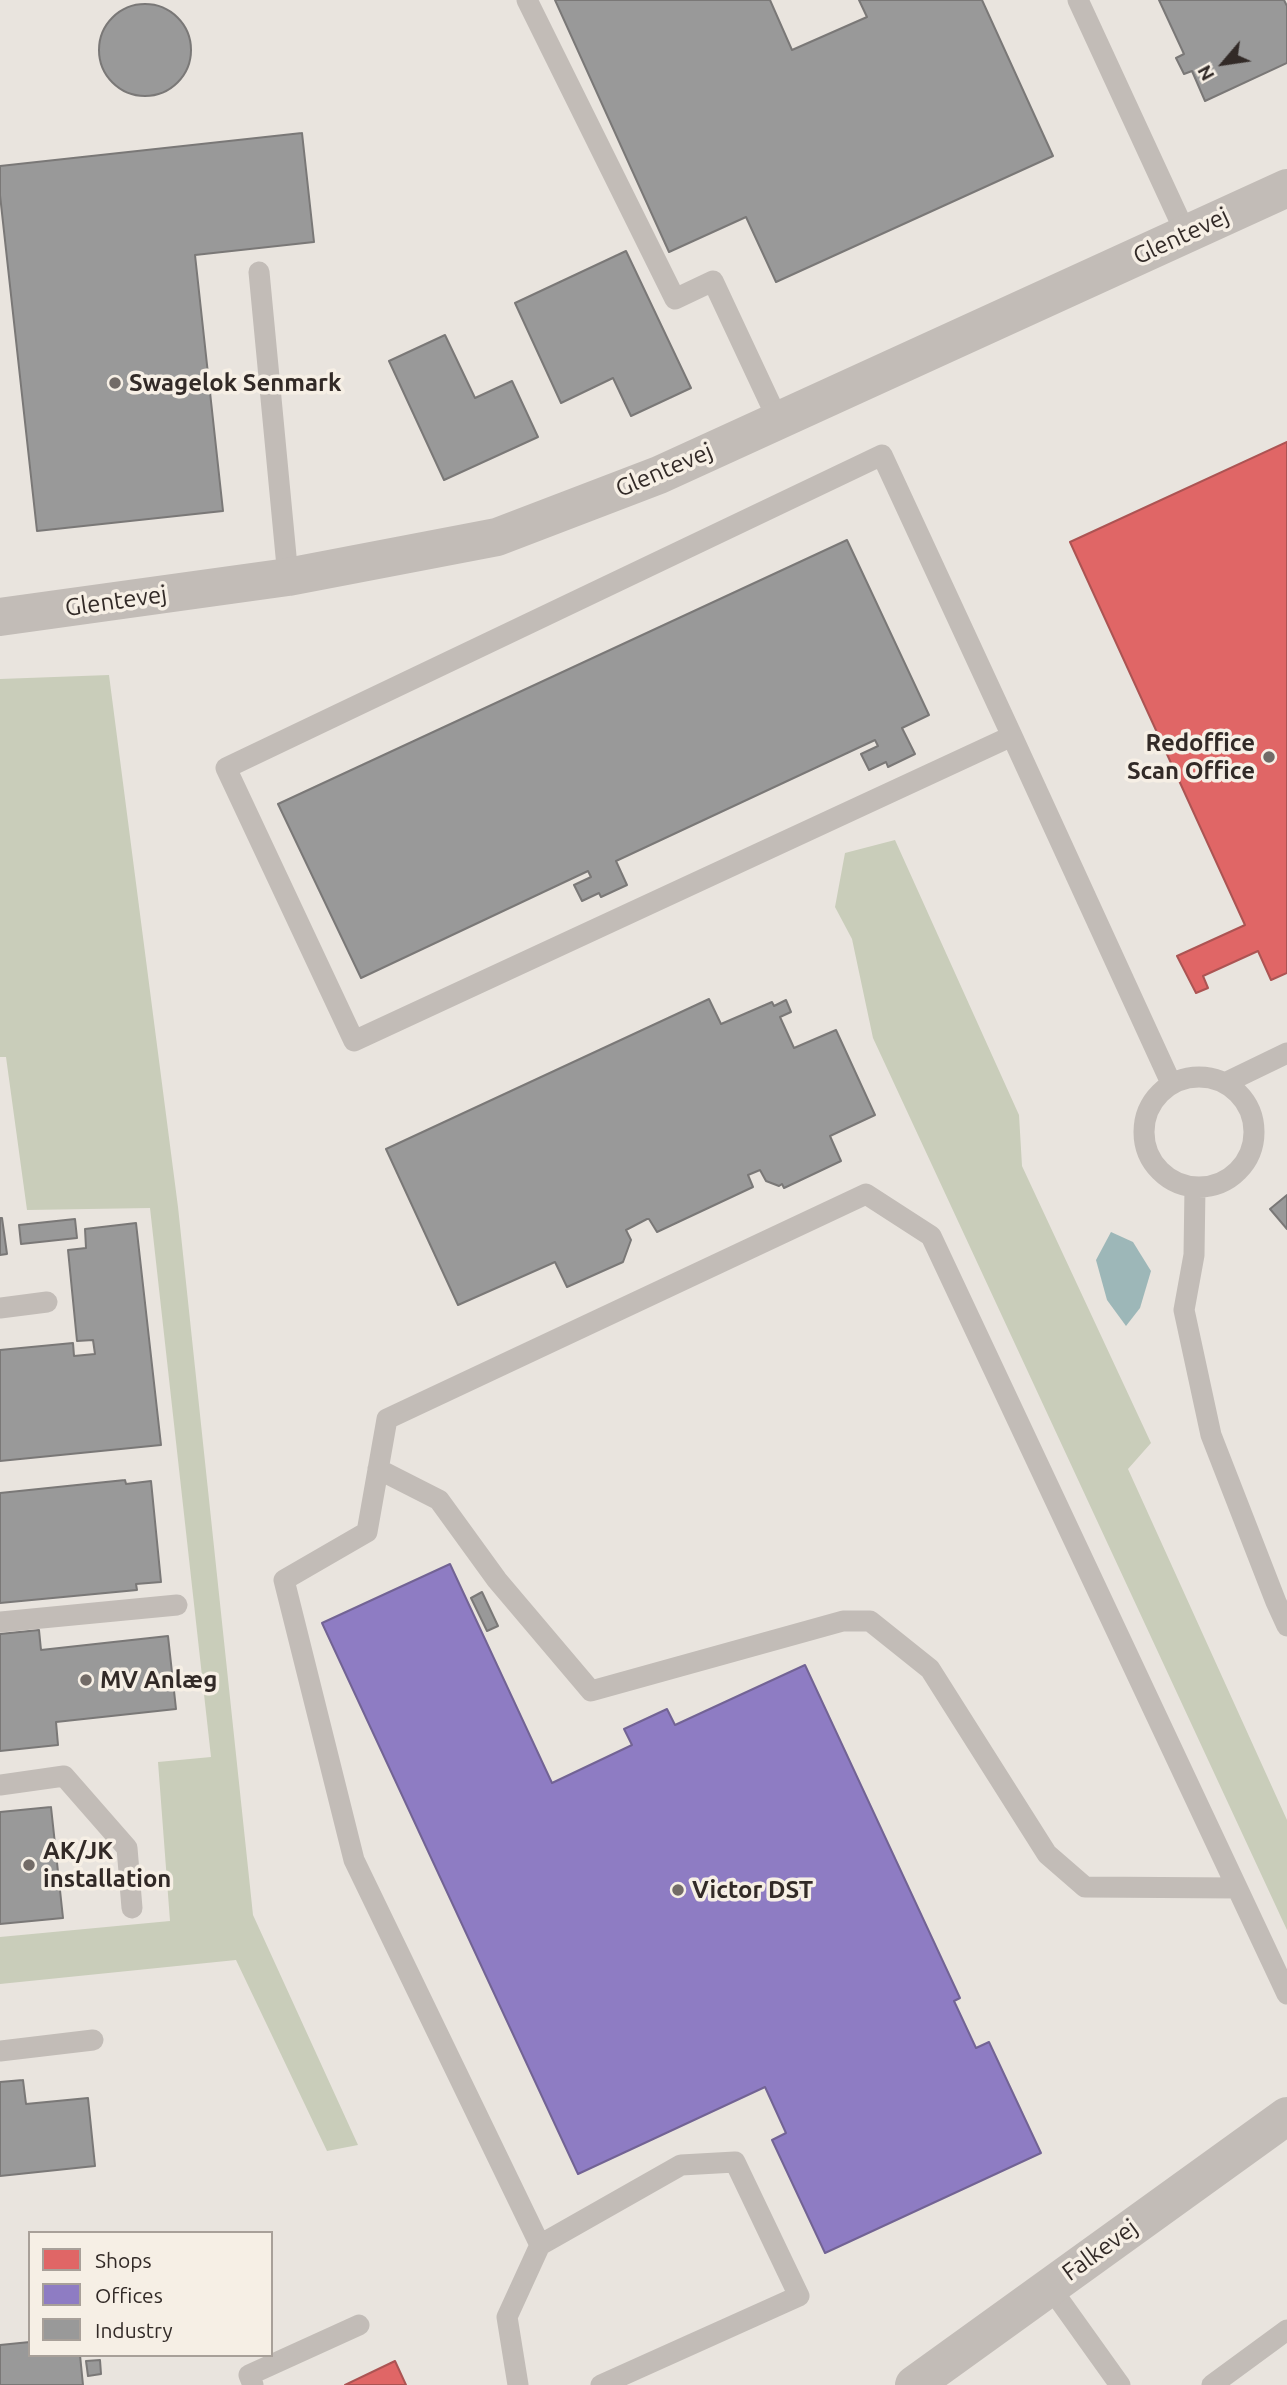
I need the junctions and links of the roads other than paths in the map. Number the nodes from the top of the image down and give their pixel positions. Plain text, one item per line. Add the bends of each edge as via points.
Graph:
1 (527, 0) edge
2 (1078, 0) edge
3 (1287, 188) edge
4 (1186, 234) junction
5 (258, 272) dead end
6 (778, 420) junction
7 (288, 578) junction
8 (0, 617) edge
9 (1012, 736) junction
10 (1287, 1053) edge
11 (1171, 1083) junction
12 (1226, 1083) junction
13 (1195, 1187) junction
14 (47, 1302) dead end
15 (0, 1308) edge
16 (378, 1469) junction
17 (177, 1605) dead end
18 (0, 1622) edge
19 (1287, 1626) edge
20 (0, 1784) edge
21 (1237, 1888) junction
22 (132, 1908) dead end
23 (1287, 1994) edge
24 (93, 2040) dead end
25 (0, 2051) edge
26 (1287, 2116) edge
27 (540, 2245) junction
28 (1050, 2287) junction
29 (359, 2325) dead end
30 (1287, 2330) edge
31 (254, 2385) edge
32 (518, 2385) edge
33 (601, 2385) edge
34 (914, 2385) edge
35 (1120, 2385) edge
36 (1212, 2385) edge

1 - 6 lane via 675,299 713,281
2 - 4 lane
3 - 4 street, Glentevej
4 - 6 street, Glentevej
5 - 7 lane
6 - 7 street, Glentevej via 659,475 497,537
7 - 8 street, Glentevej
9 - 9 lane via 882,455 226,768 354,1041
9 - 11 lane
10 - 12 lane
11 - 12 lane via 1189,1077
11 - 13 lane via 1148,1109 1144,1143 1161,1173
12 - 13 lane via 1250,1111 1252,1148 1231,1178
13 - 19 lane via 1194,1255 1184,1311 1211,1435
14 - 15 lane
16 - 21 lane via 439,1500 497,1580 591,1691 843,1621 870,1621 930,1669 1046,1854 1085,1887
16 - 21 lane via 387,1419 866,1194 931,1236
16 - 27 lane via 367,1532 284,1580 354,1860
17 - 18 lane
20 - 22 lane via 64,1776 127,1848
21 - 23 lane
24 - 25 lane
26 - 28 street, Falkevej
27 - 32 lane via 507,2317
27 - 33 lane via 681,2165 735,2162 799,2296
28 - 34 street, Falkevej
28 - 35 lane
29 - 31 lane via 249,2375
30 - 36 lane

